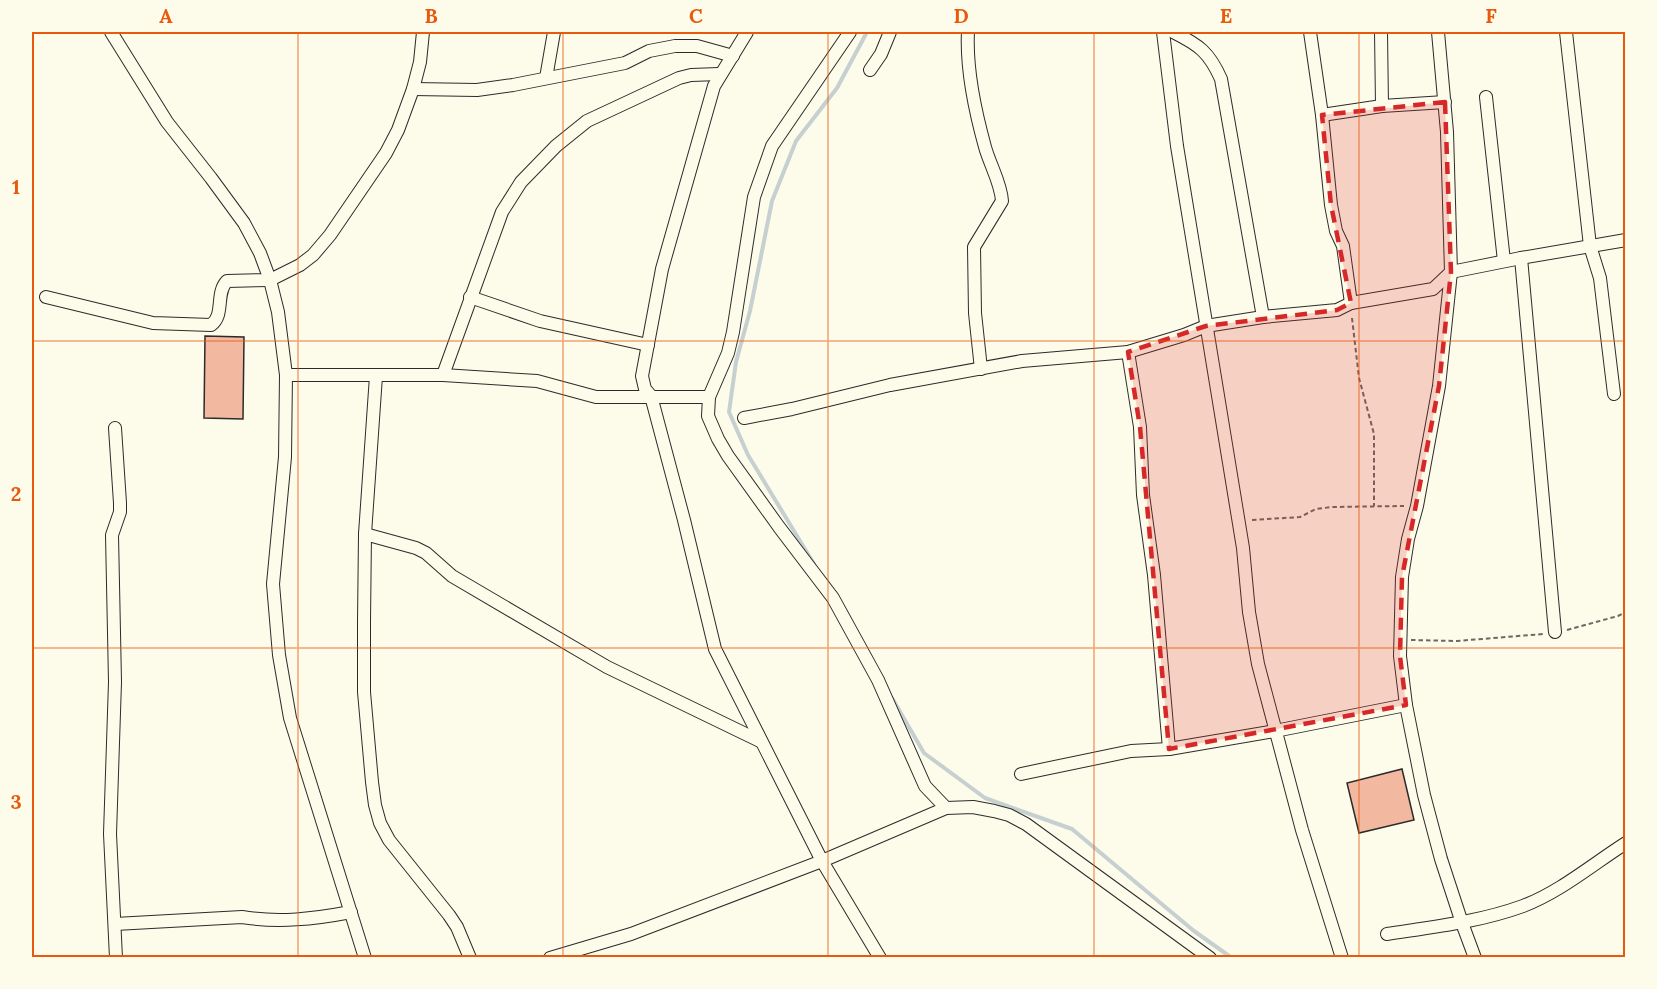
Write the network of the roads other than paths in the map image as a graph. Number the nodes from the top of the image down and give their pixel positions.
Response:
1 (111, 32) edge
2 (423, 32) edge
3 (554, 32) edge
4 (747, 32) edge
5 (850, 32) edge
6 (890, 32) edge
7 (968, 32) edge
8 (1163, 32) edge
9 (1173, 32) edge
10 (1310, 32) edge
11 (1381, 32) edge
12 (1438, 32) edge
13 (1566, 32) edge
14 (733, 56) junction
15 (870, 70) dead end
16 (719, 74) junction
17 (546, 78) junction
18 (413, 89) junction
19 (1486, 97) dead end
20 (1445, 102) junction
21 (1382, 106) junction
22 (1322, 115) junction
23 (1626, 240) edge
24 (1590, 246) junction
25 (1521, 258) junction
26 (1504, 261) junction
27 (1451, 272) junction
28 (270, 280) junction
29 (46, 297) dead end
30 (470, 297) junction
31 (1352, 303) junction
32 (1263, 316) junction
33 (1206, 326) junction
34 (648, 345) junction
35 (1128, 352) junction
36 (981, 369) junction
37 (286, 375) junction
38 (443, 375) junction
39 (376, 376) junction
40 (1614, 394) dead end
41 (651, 396) junction
42 (710, 397) junction
43 (744, 418) dead end
44 (115, 428) dead end
45 (365, 534) junction
46 (1554, 632) road end
47 (1406, 705) junction
48 (1275, 731) junction
49 (760, 741) junction
50 (1168, 749) junction
51 (1021, 774) dead end
52 (946, 808) junction
53 (1626, 843) edge
54 (822, 861) junction
55 (351, 912) junction
56 (1462, 923) junction
57 (115, 924) junction
58 (1387, 934) dead end
59 (116, 957) edge
60 (365, 957) edge
61 (470, 957) edge
62 (550, 957) edge
63 (880, 957) edge
64 (1210, 957) edge
65 (1342, 957) edge
66 (1475, 957) edge

1 - 28 street
2 - 18 street
3 - 17 street
4 - 14 street
5 - 42 street
6 - 15 street
7 - 36 street
8 - 33 street
9 - 32 street
10 - 22 street
11 - 21 street
12 - 20 street
13 - 24 street
14 - 16 street
14 - 17 street
16 - 30 street
16 - 34 street
17 - 18 street
18 - 28 street
19 - 26 street
20 - 21 street
20 - 27 street
21 - 22 street
22 - 31 street
23 - 24 street
24 - 25 street
24 - 40 street
25 - 26 street
25 - 46 street
26 - 27 street
27 - 31 street
27 - 47 street
28 - 29 street
28 - 37 street
30 - 34 street
30 - 38 street
31 - 32 street
32 - 33 street
33 - 35 street
33 - 48 street
34 - 41 street
35 - 36 street
35 - 50 street
36 - 43 street
37 - 39 street
37 - 55 street
38 - 39 street
38 - 41 street
39 - 45 street
41 - 42 street
41 - 49 street
42 - 52 street
44 - 57 street
45 - 49 street
45 - 61 street
47 - 48 street
47 - 56 street
48 - 50 street
48 - 65 street
49 - 54 street
50 - 51 street
52 - 54 street
52 - 64 street
53 - 56 street
54 - 62 street
54 - 63 street
55 - 57 street
55 - 60 street
56 - 58 street
56 - 66 street
57 - 59 street

